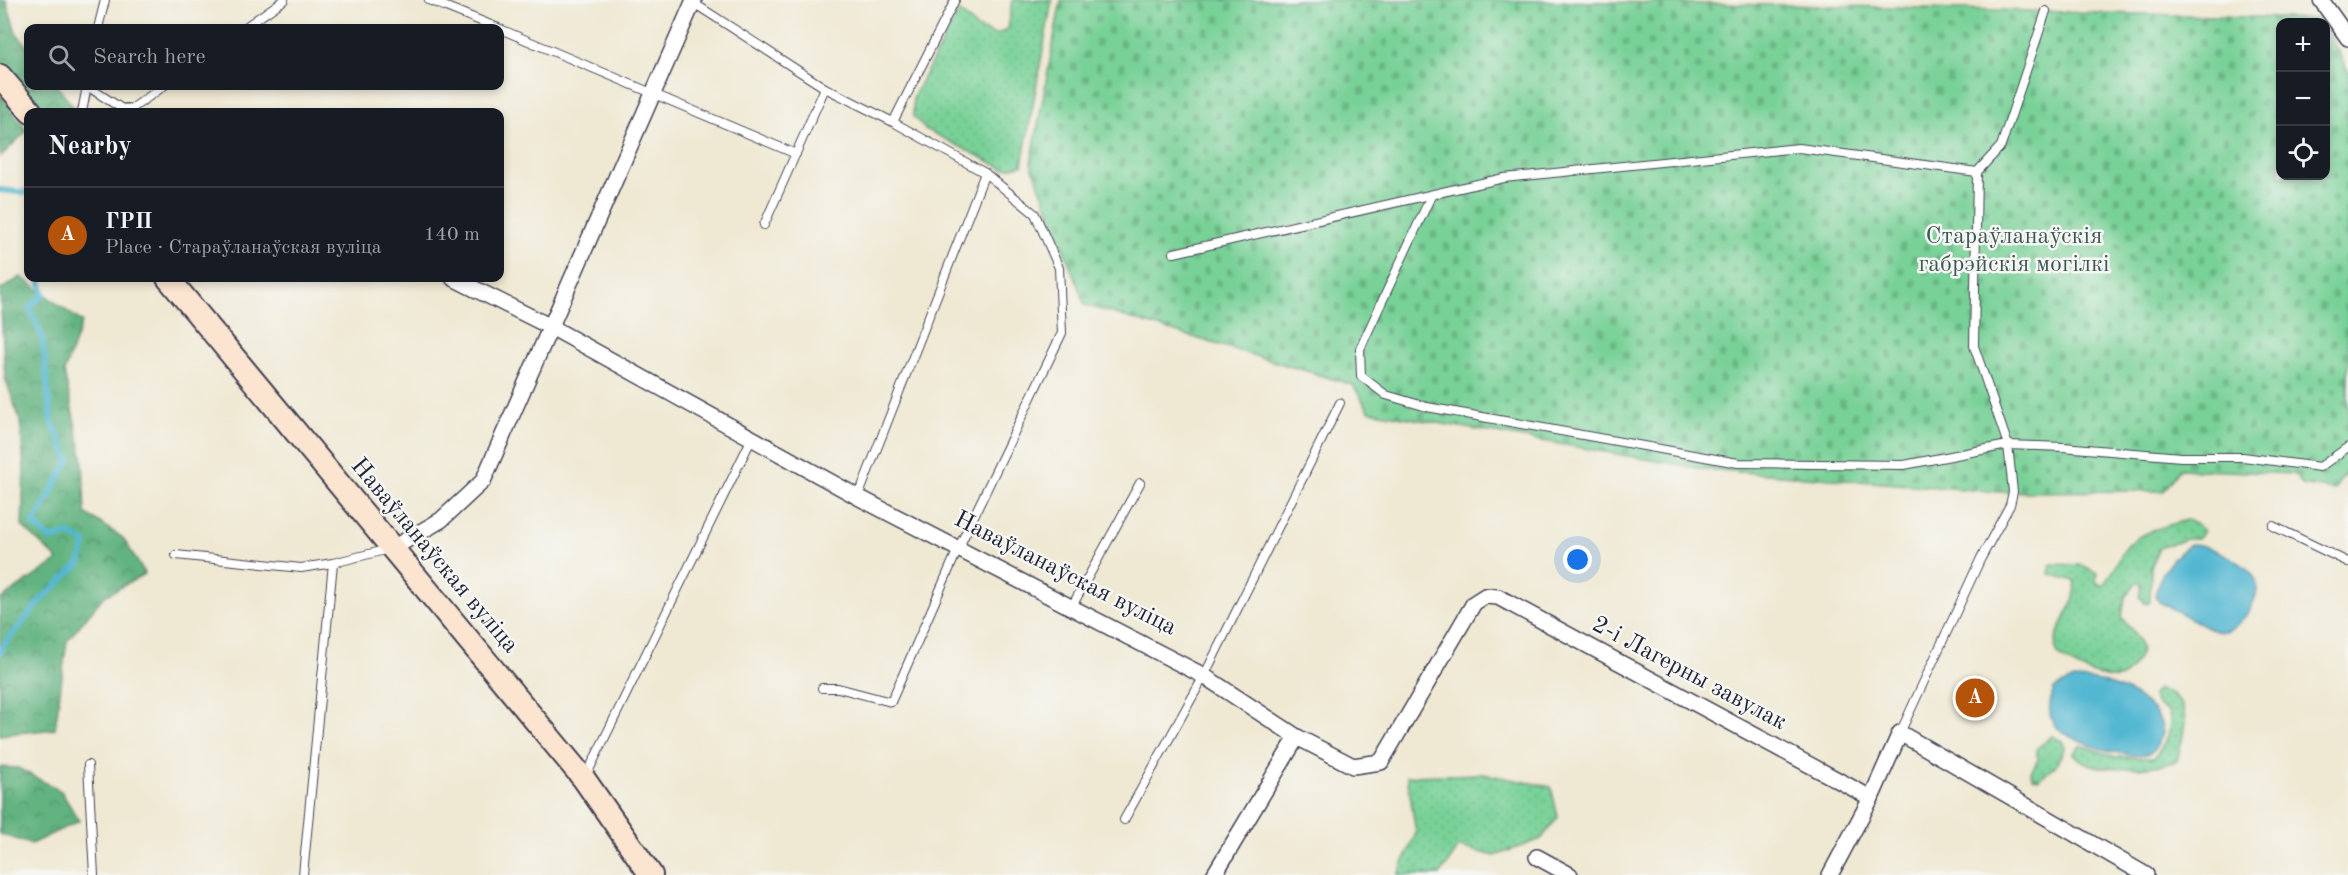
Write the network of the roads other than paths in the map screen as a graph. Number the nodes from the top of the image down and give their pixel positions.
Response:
1 (105, 0) edge
2 (284, 0) edge
3 (429, 0) edge
4 (955, 0) edge
5 (2321, 0) edge
6 (692, 1) edge
7 (2046, 11) dead end
8 (99, 24) edge
9 (250, 24) edge
10 (487, 24) edge
11 (504, 31) edge
12 (2348, 38) edge
13 (0, 76) edge
14 (825, 88) junction
15 (86, 90) edge
16 (93, 90) edge
17 (158, 90) edge
18 (652, 92) junction
19 (28, 108) edge
20 (83, 108) edge
21 (121, 108) edge
22 (133, 108) edge
23 (893, 122) junction
24 (796, 154) junction
25 (1977, 172) junction
26 (985, 173) junction
27 (1431, 196) junction
28 (764, 225) dead end
29 (1174, 253) dead end
30 (171, 282) edge
31 (461, 282) edge
32 (551, 327) junction
33 (1340, 403) dead end
34 (752, 438) junction
35 (2008, 445) junction
36 (2348, 447) edge
37 (1140, 483) dead end
38 (858, 497) junction
39 (2273, 526) dead end
40 (393, 548) junction
41 (958, 549) junction
42 (176, 555) dead end
43 (2348, 562) edge
44 (333, 563) junction
45 (1485, 596) joint
46 (1071, 608) junction
47 (1204, 676) junction
48 (822, 688) dead end
49 (1900, 733) junction
50 (1296, 737) junction
51 (88, 765) dead end
52 (584, 778) junction
53 (1871, 798) junction
54 (1124, 820) dead end
55 (1537, 856) dead end
56 (94, 875) edge
57 (303, 875) edge
58 (651, 875) edge
59 (1214, 875) edge
60 (1570, 875) edge
61 (1830, 875) edge
62 (2146, 875) edge

1 - 8 lane
2 - 9 lane
3 - 10 lane
4 - 23 lane
5 - 12 street
6 - 14 lane
6 - 18 street
7 - 25 lane
11 - 18 lane
13 - 19 street
14 - 23 lane
14 - 24 lane
15 - 20 lane
16 - 21 lane
17 - 22 lane
18 - 24 lane
18 - 32 street
23 - 26 lane
24 - 28 lane
25 - 27 lane
25 - 35 lane
26 - 38 lane
26 - 41 lane
27 - 29 lane
27 - 35 lane
30 - 40 street, Наваўланаўская вуліца
31 - 32 street, Наваўланаўская вуліца
32 - 34 street, Наваўланаўская вуліца
32 - 40 street
33 - 47 lane
34 - 38 street, Наваўланаўская вуліца
34 - 52 lane
35 - 36 lane
35 - 49 lane
37 - 46 lane
38 - 41 street, Наваўланаўская вуліца
39 - 43 lane
40 - 44 lane
40 - 52 street, Наваўланаўская вуліца
41 - 46 street, Наваўланаўская вуліца
41 - 48 lane
42 - 44 lane
44 - 57 lane
45 - 50 street, Наваўланаўская вуліца
45 - 53 street, 2-і Лагерны завулак
46 - 47 street, Наваўланаўская вуліца
47 - 50 street, Наваўланаўская вуліца
47 - 54 lane
49 - 53 street
49 - 62 street
50 - 59 street
51 - 56 lane
52 - 58 street, Наваўланаўская вуліца
53 - 61 street
55 - 60 street

